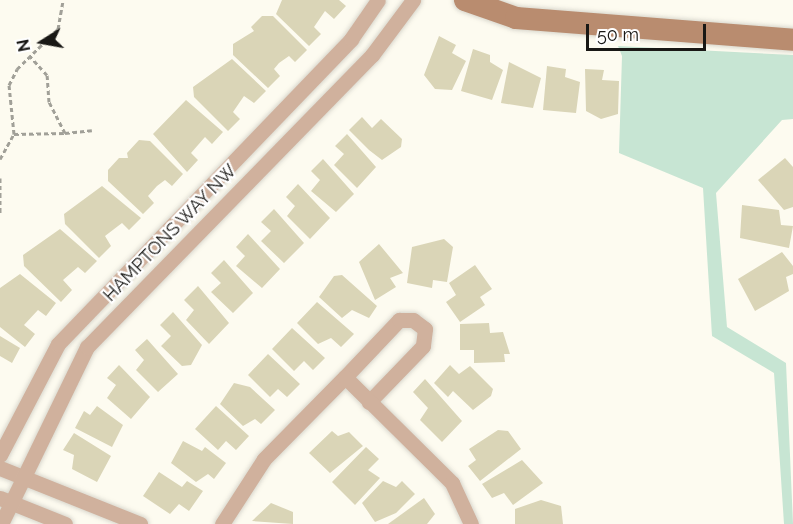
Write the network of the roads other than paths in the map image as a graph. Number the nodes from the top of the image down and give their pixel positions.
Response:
1 (378, 0) edge
2 (413, 0) edge
3 (465, 0) edge
4 (793, 35) edge
5 (769, 37) junction
6 (793, 40) edge
7 (181, 217) junction
8 (197, 233) junction
9 (345, 377) junction
10 (369, 402) junction
11 (0, 454) edge
12 (0, 468) edge
13 (20, 477) junction
14 (5, 500) edge
15 (1, 524) edge
16 (65, 524) edge
17 (140, 524) edge
18 (222, 524) edge
19 (471, 524) edge

1 - 7 street, HAMPTONS WAY NW
2 - 8 street, HAMPTONS WAY NW
3 - 5 street
4 - 5 street
5 - 6 street
7 - 8 street
7 - 11 street, HAMPTONS WAY NW
8 - 13 street, HAMPTONS WAY NW
9 - 10 street
9 - 10 street
9 - 18 street
10 - 19 street
12 - 13 street
13 - 14 street, HAMPTONS WAY NW
13 - 17 street
14 - 15 street, HAMPTONS WAY NW
14 - 16 street

